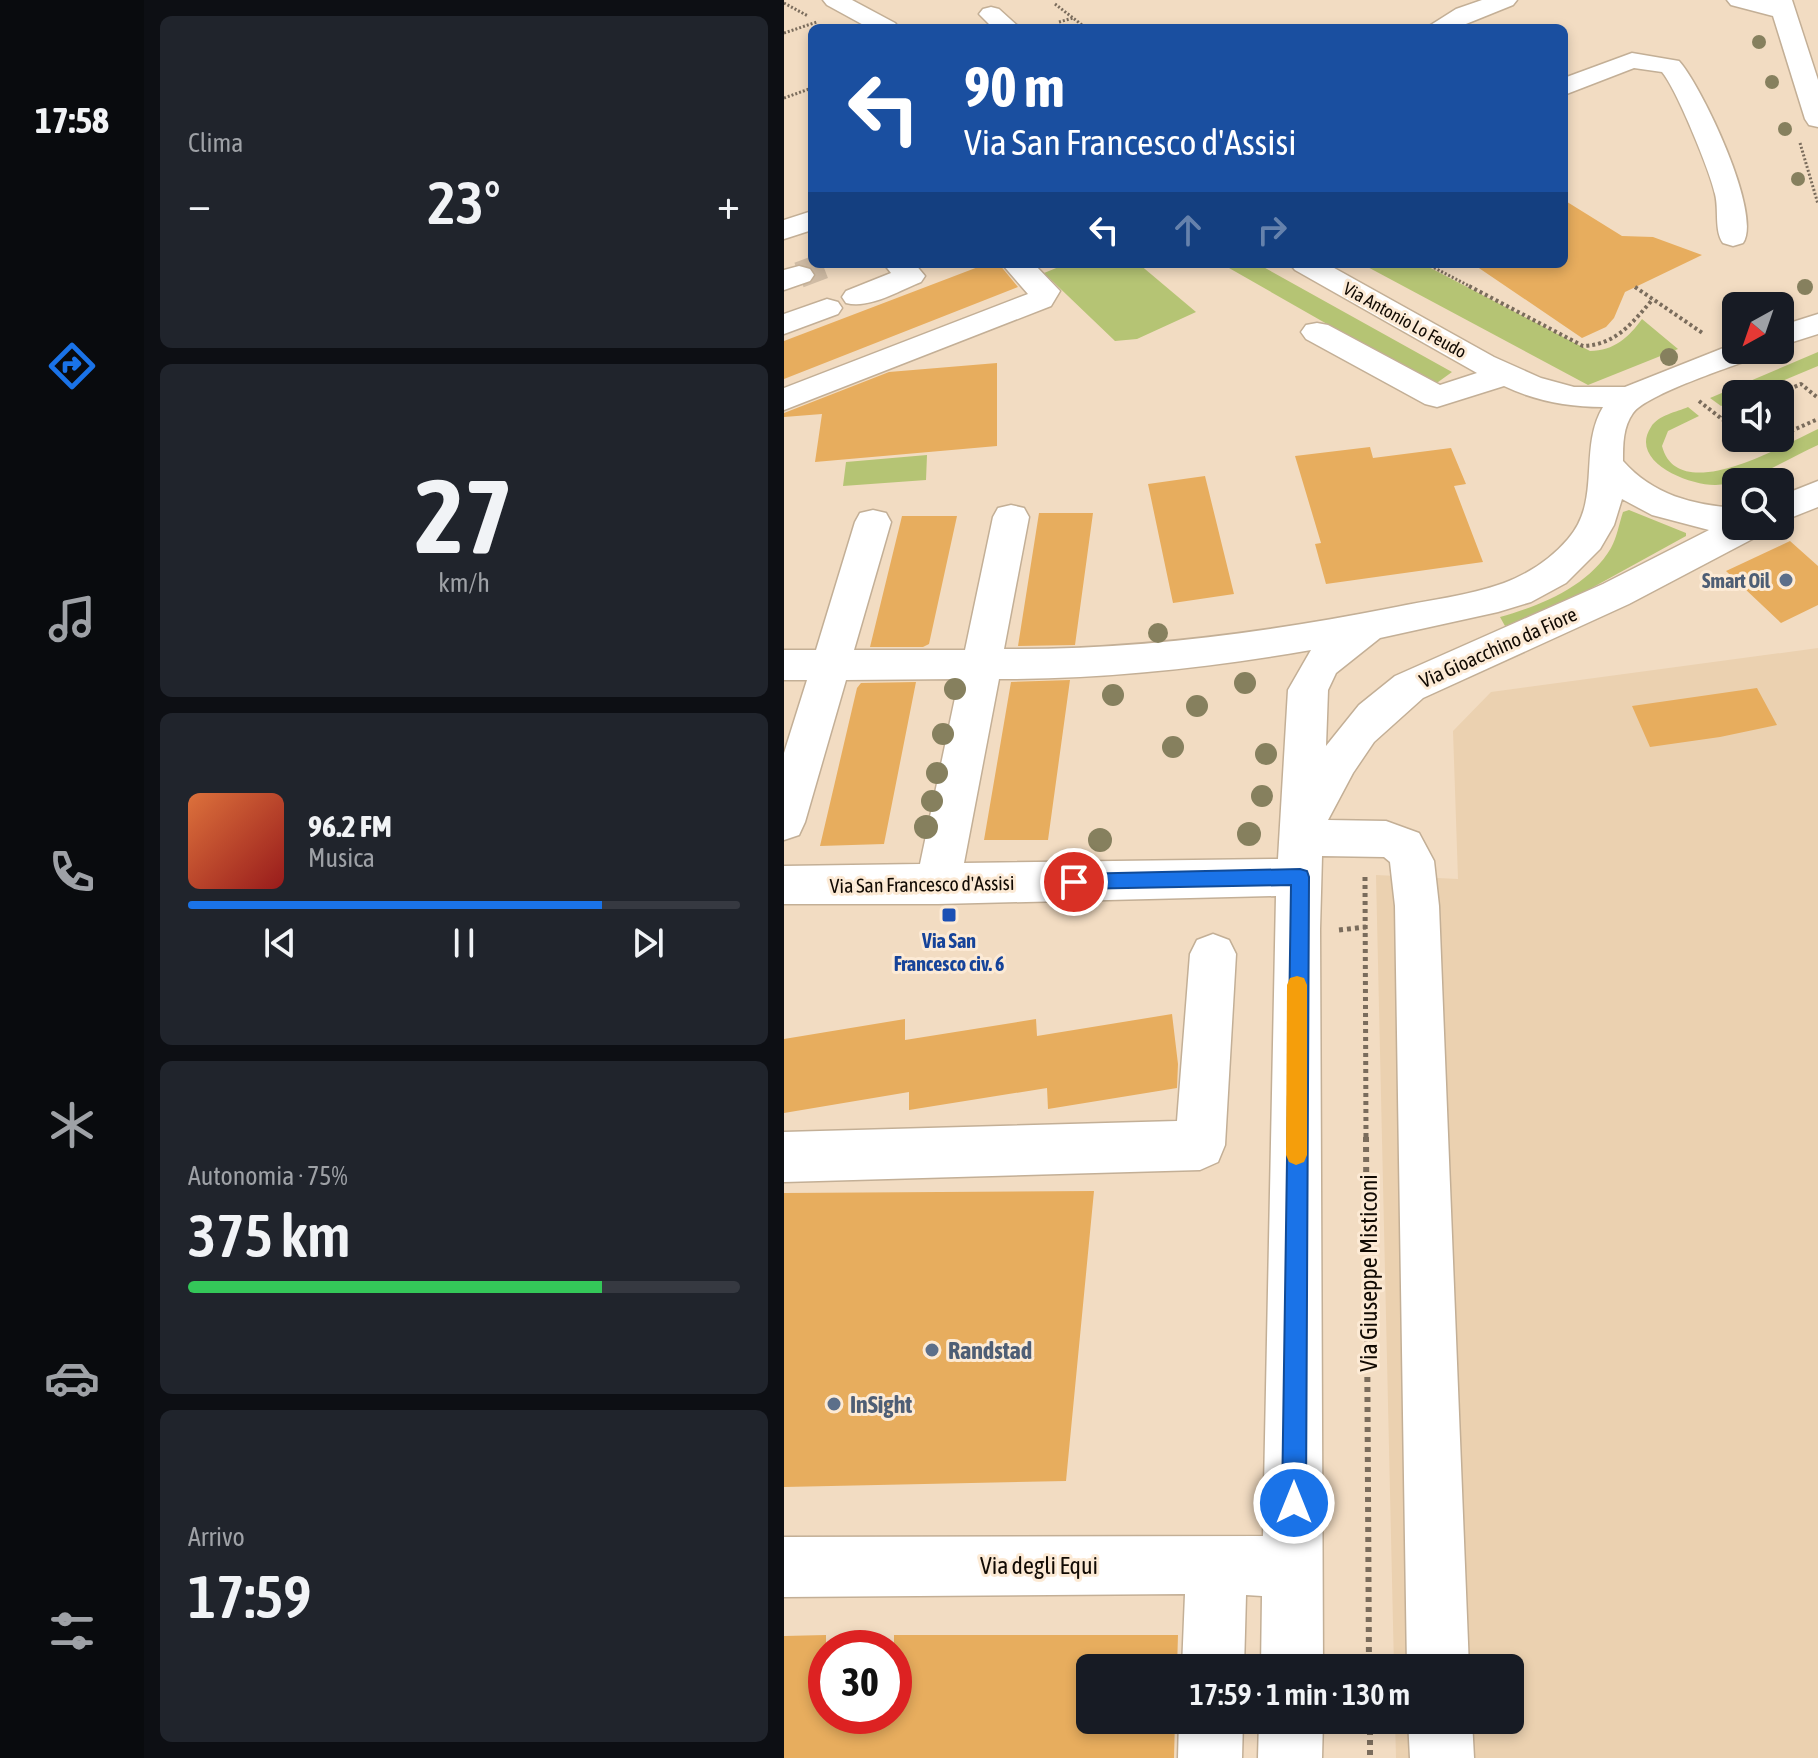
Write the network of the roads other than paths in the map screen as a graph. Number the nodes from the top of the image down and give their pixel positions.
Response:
1 (835, 0) edge
2 (1505, 0) edge
3 (1739, 0) edge
4 (1782, 6) edge
5 (880, 24) edge
6 (1445, 24) edge
7 (1568, 85) edge
8 (1818, 119) edge
9 (1733, 237) dead end
10 (903, 268) edge
11 (1021, 268) edge
12 (1312, 268) edge
13 (857, 297) dead end
14 (827, 308) tunnel mouth
15 (1818, 323) edge
16 (784, 325) edge
17 (1317, 332) dead end
18 (1794, 332) edge
19 (1722, 360) edge
20 (1505, 375) junction
21 (1629, 397) junction
22 (784, 400) edge
23 (1605, 460) junction
24 (1818, 493) edge
25 (1794, 504) edge
26 (1011, 517) dead end
27 (1722, 519) edge
28 (873, 522) dead end
29 (1722, 539) edge
30 (1367, 627) junction
31 (784, 665) edge
32 (832, 665) junction
33 (982, 665) junction
34 (784, 822) edge
35 (1301, 848) junction
36 (784, 885) edge
37 (938, 885) junction
38 (1213, 954) dead end
39 (784, 1157) edge
40 (1217, 1564) junction
41 (784, 1567) edge
42 (1294, 1567) junction
43 (1214, 1654) edge
44 (1292, 1654) edge
45 (1438, 1654) edge
46 (1211, 1734) edge
47 (1291, 1734) edge
48 (1441, 1734) edge
49 (1210, 1758) edge
50 (1290, 1758) edge
51 (1442, 1758) edge

1 - 5 street
2 - 6 street
3 - 4 street
4 - 8 street
7 - 9 street
10 - 13 street
11 - 22 street
12 - 20 street, Via Antonio Lo Feudo
14 - 16 street
15 - 18 street
17 - 20 street
19 - 21 street
20 - 21 street, Via Antonio Lo Feudo
20 - 23 street, Via Antonio Lo Feudo
21 - 23 street, Via Gioacchino da Fiore
23 - 27 street, Via Antonio Lo Feudo
23 - 30 street, Via Gioacchino da Fiore
24 - 25 street
26 - 33 street
28 - 32 street
29 - 35 street, Via Gioacchino da Fiore
30 - 33 street, Via Gioacchino da Fiore
30 - 35 street, Via Gioacchino da Fiore
31 - 32 street, Via Gioacchino da Fiore
32 - 33 street, Via Gioacchino da Fiore
32 - 34 street
33 - 37 street
35 - 37 street, Via San Francesco d'Assisi
35 - 42 street
35 - 45 street, Via San Francesco d'Assisi
36 - 37 street, Via San Francesco d'Assisi
38 - 39 street
40 - 41 street, Via degli Equi
40 - 42 street, Via degli Equi
40 - 43 street
42 - 44 street
46 - 49 street
47 - 50 street
48 - 51 street

